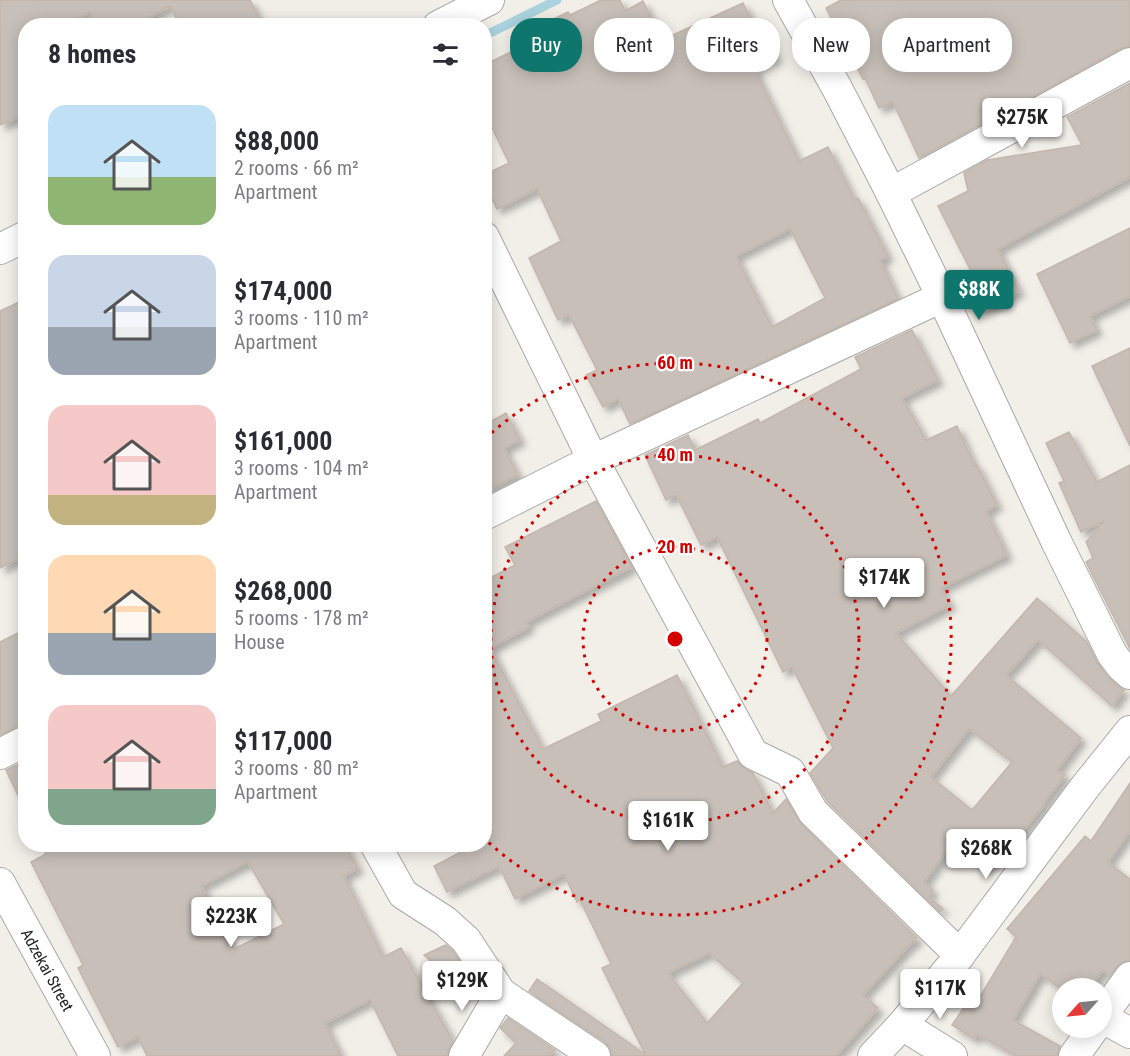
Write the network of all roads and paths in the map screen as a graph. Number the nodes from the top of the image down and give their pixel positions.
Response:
1 (489, 0) edge
2 (788, 0) edge
3 (454, 18) edge
4 (1130, 63) edge
5 (891, 193) junction
6 (18, 240) edge
7 (0, 249) edge
8 (492, 253) edge
9 (942, 297) junction
10 (593, 460) junction
11 (492, 511) edge
12 (1130, 674) edge
13 (1130, 731) edge
14 (18, 745) edge
15 (0, 754) edge
16 (379, 852) edge
17 (0, 883) edge
18 (960, 955) junction
19 (1130, 977) edge
20 (501, 993) junction
21 (1112, 1002) edge
22 (1112, 1023) edge
23 (903, 1024) junction
24 (1130, 1033) edge
25 (1087, 1038) edge
26 (95, 1056) edge
27 (464, 1056) edge
28 (595, 1056) edge
29 (873, 1056) edge
30 (952, 1056) edge
31 (1074, 1056) edge

1 - 3 street
2 - 5 street
4 - 5 street
5 - 9 street
6 - 7 street
8 - 10 street
9 - 10 street
9 - 12 street
10 - 11 street
10 - 18 street
13 - 18 street
14 - 15 street
16 - 20 street
17 - 26 street, Adzekai Street
18 - 23 street
19 - 21 street
20 - 27 street
20 - 28 street
22 - 24 street
23 - 29 street
23 - 30 street
25 - 31 street

